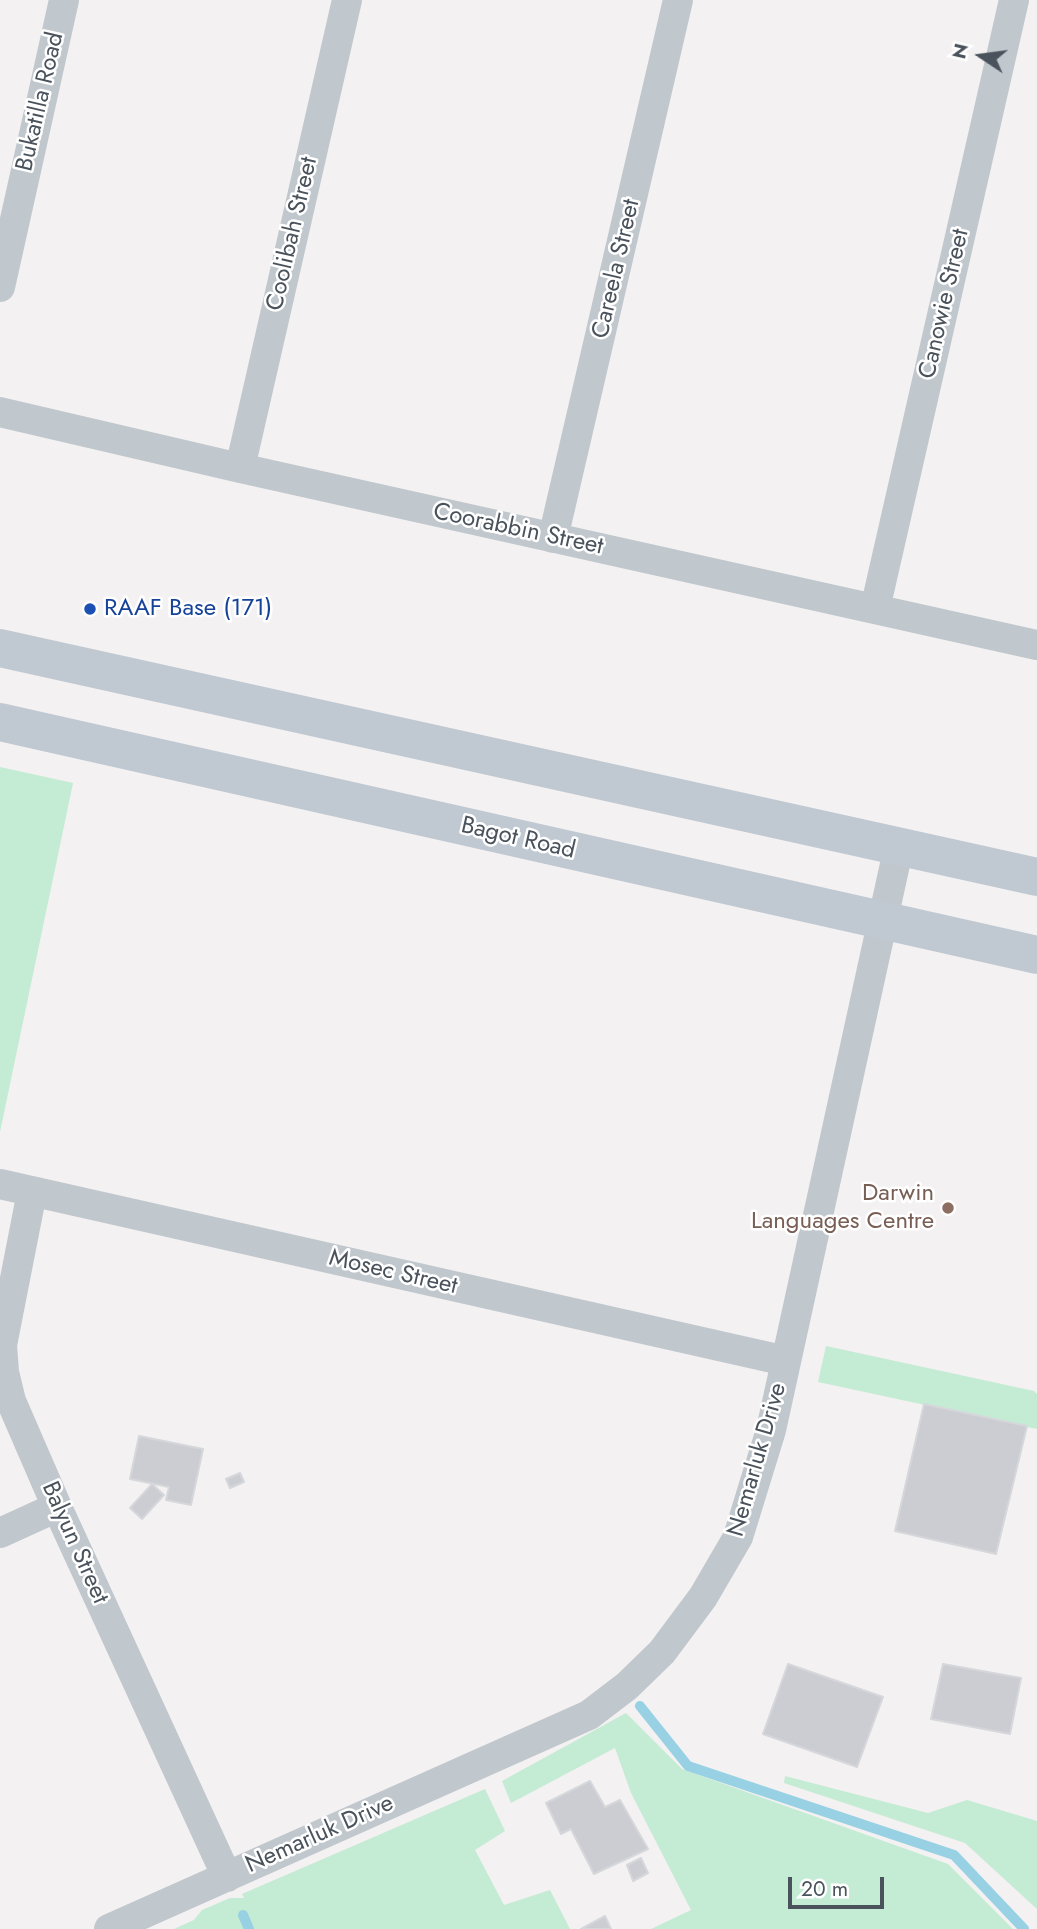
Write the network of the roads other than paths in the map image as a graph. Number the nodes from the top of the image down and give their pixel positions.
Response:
1 (64, 0) edge
2 (346, 0) edge
3 (678, 0) edge
4 (1014, 0) edge
5 (0, 287) edge
6 (0, 412) edge
7 (240, 468) junction
8 (553, 538) junction
9 (875, 608) junction
10 (1037, 645) edge
11 (0, 648) edge
12 (0, 722) edge
13 (898, 846) junction
14 (1037, 877) edge
15 (883, 920) junction
16 (1037, 955) edge
17 (0, 1184) edge
18 (32, 1192) junction
19 (786, 1361) junction
20 (57, 1507) junction
21 (0, 1533) edge
22 (227, 1877) junction
23 (110, 1929) edge

1 - 5 street, Bukatilla Road
2 - 7 street, Coolibah Street
3 - 8 street, Careela Street
4 - 9 street, Canowie Street
6 - 7 street, Coorabbin Street
7 - 8 street, Coorabbin Street
8 - 9 street, Coorabbin Street
9 - 10 street, Coorabbin Street
11 - 13 main road
12 - 15 main road, Bagot Road
13 - 14 main road
13 - 15 street, Nemarluk Drive
15 - 16 main road, Bagot Road
15 - 19 street, Nemarluk Drive
17 - 18 street, Mosec Street
18 - 19 street, Mosec Street
18 - 20 street, Balyun Street
19 - 22 street, Nemarluk Drive
20 - 21 street
20 - 22 street, Balyun Street
22 - 23 street, Nemarluk Drive

